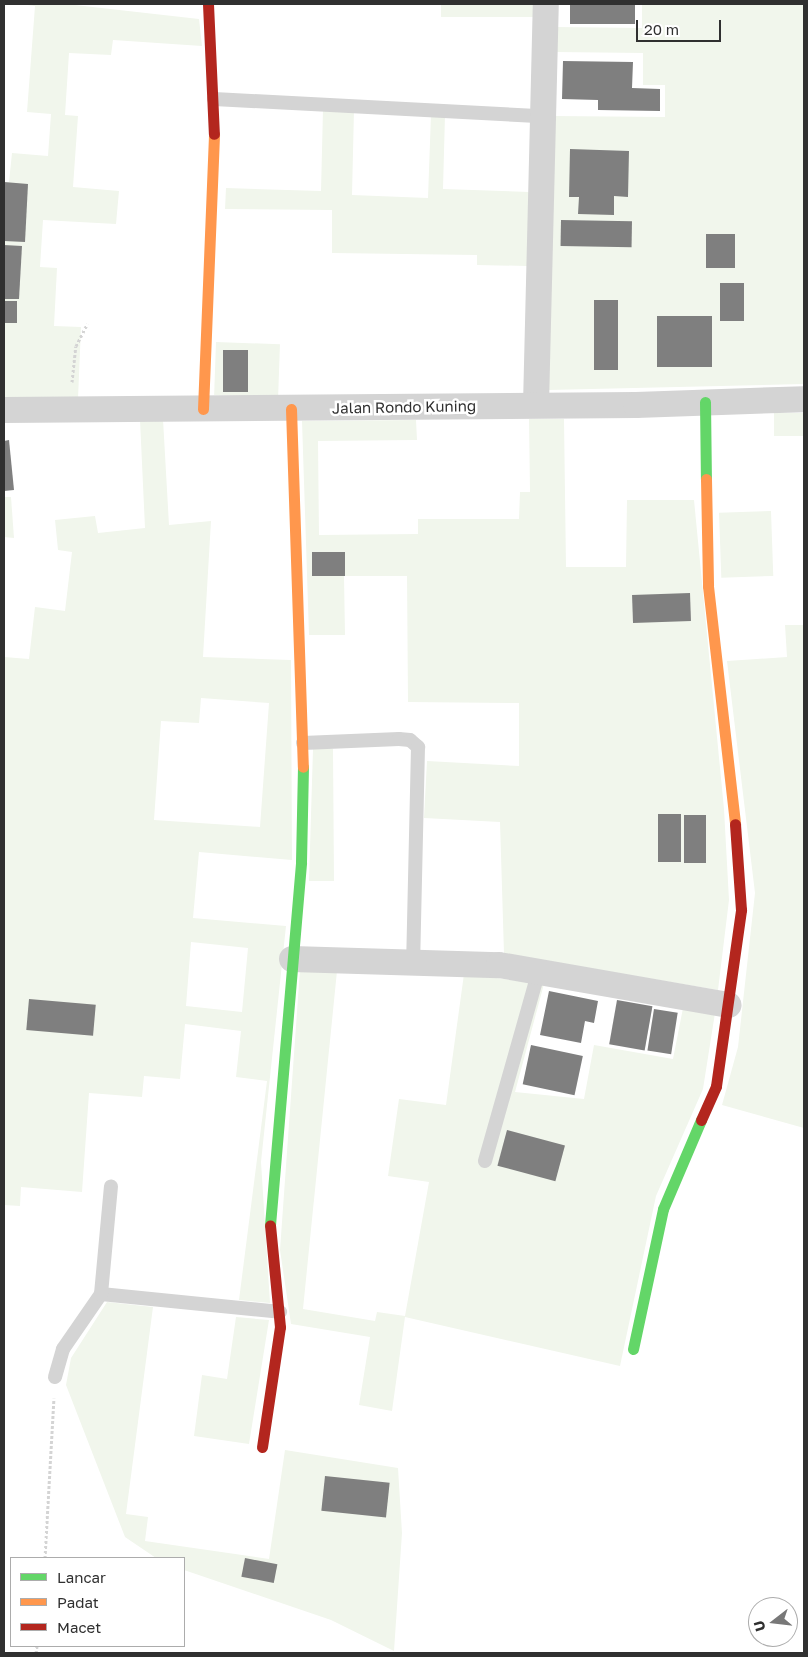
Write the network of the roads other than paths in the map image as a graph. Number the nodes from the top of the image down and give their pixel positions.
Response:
1 (208, 4) edge
2 (546, 4) edge
3 (214, 99) junction
4 (542, 116) junction
5 (804, 399) edge
6 (706, 402) junction
7 (536, 405) junction
8 (203, 409) junction
9 (291, 409) junction
10 (4, 410) edge
11 (302, 743) junction
12 (292, 959) junction
13 (413, 962) junction
14 (539, 970) junction
15 (729, 1005) junction
16 (485, 1161) dead end
17 (111, 1186) dead end
18 (101, 1294) junction
19 (280, 1312) junction
20 (633, 1349) dead end
21 (55, 1377) road end
22 (262, 1446) dead end

1 - 3 street
2 - 4 street
3 - 4 lane
3 - 8 street
4 - 7 street
5 - 6 street, Jalan Rondo Kuning
6 - 7 street, Jalan Rondo Kuning
6 - 15 street
7 - 9 street, Jalan Rondo Kuning
8 - 9 street, Jalan Rondo Kuning
8 - 10 street, Jalan Rondo Kuning
9 - 11 street
11 - 12 street
11 - 13 lane
12 - 13 street
12 - 19 street
13 - 14 street
14 - 15 street
14 - 16 lane
15 - 20 street
17 - 18 lane
18 - 19 lane
18 - 21 lane
19 - 22 street

